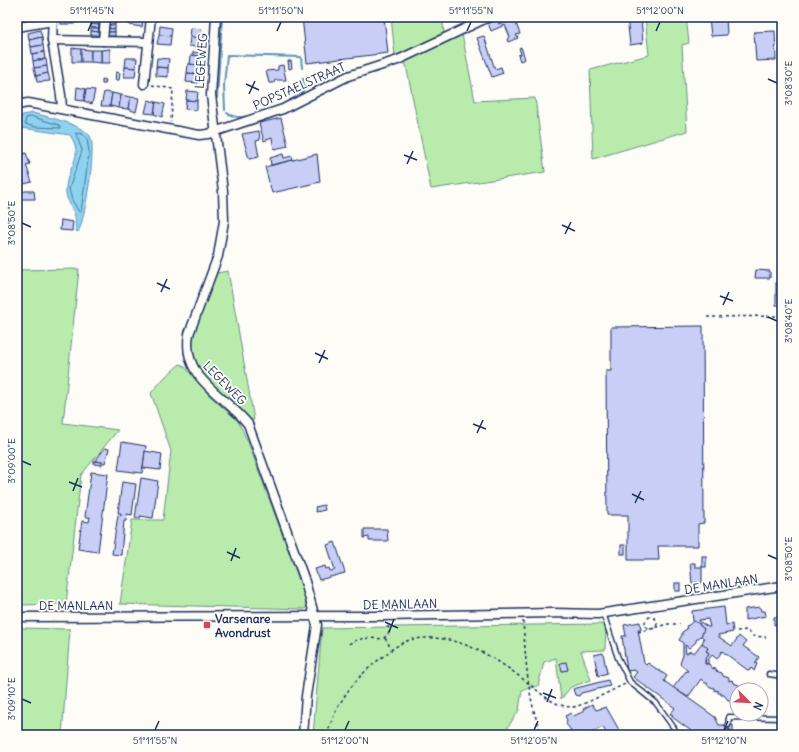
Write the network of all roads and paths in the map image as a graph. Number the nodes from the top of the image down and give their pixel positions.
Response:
1 (105, 17) edge
2 (151, 17) edge
3 (216, 17) edge
4 (489, 17) edge
5 (50, 19) edge
6 (17, 27) edge
7 (52, 40) junction
8 (104, 41) junction
9 (148, 42) junction
10 (17, 62) edge
11 (144, 84) joint
12 (20, 104) edge
13 (62, 109) junction
14 (170, 130) junction
15 (216, 131) junction
16 (782, 316) edge
17 (707, 317) dead end
18 (782, 586) edge
19 (522, 613) junction
20 (603, 613) junction
21 (316, 615) junction
22 (388, 616) junction
23 (17, 617) edge
24 (680, 624) dead end
25 (653, 628) junction
26 (737, 631) dead end
27 (638, 632) dead end
28 (766, 637) dead end
29 (385, 638) junction
30 (349, 644) dead end
31 (392, 650) junction
32 (769, 674) dead end
33 (782, 676) edge
34 (528, 682) junction
35 (630, 682) junction
36 (782, 718) edge
37 (728, 725) dead end
38 (303, 735) edge
39 (327, 735) edge
40 (542, 735) edge
41 (676, 735) edge

1 - 8 street
2 - 9 street
3 - 15 street, LEGEWEG
4 - 15 street, POPSTAELSTRAAT
5 - 6 street
5 - 7 street
7 - 8 street
7 - 13 street
8 - 9 street
9 - 11 street
10 - 12 path
11 - 14 path
12 - 13 street, POPSTAELSTRAAT
13 - 14 street, POPSTAELSTRAAT
14 - 15 street, POPSTAELSTRAAT
15 - 21 street, LEGEWEG
16 - 17 path
18 - 20 street, DE MANLAAN
19 - 20 street, DE MANLAAN
19 - 22 street, DE MANLAAN
19 - 34 path
20 - 35 lane
21 - 22 street, DE MANLAAN
21 - 23 street, DE MANLAAN
21 - 38 street, LEGEWEG
22 - 29 path
24 - 25 path
25 - 25 path
25 - 27 path
26 - 28 path
29 - 30 path
29 - 31 path
31 - 34 path
31 - 39 path
32 - 33 lane
34 - 35 path
34 - 40 path
35 - 41 lane
36 - 37 lane

